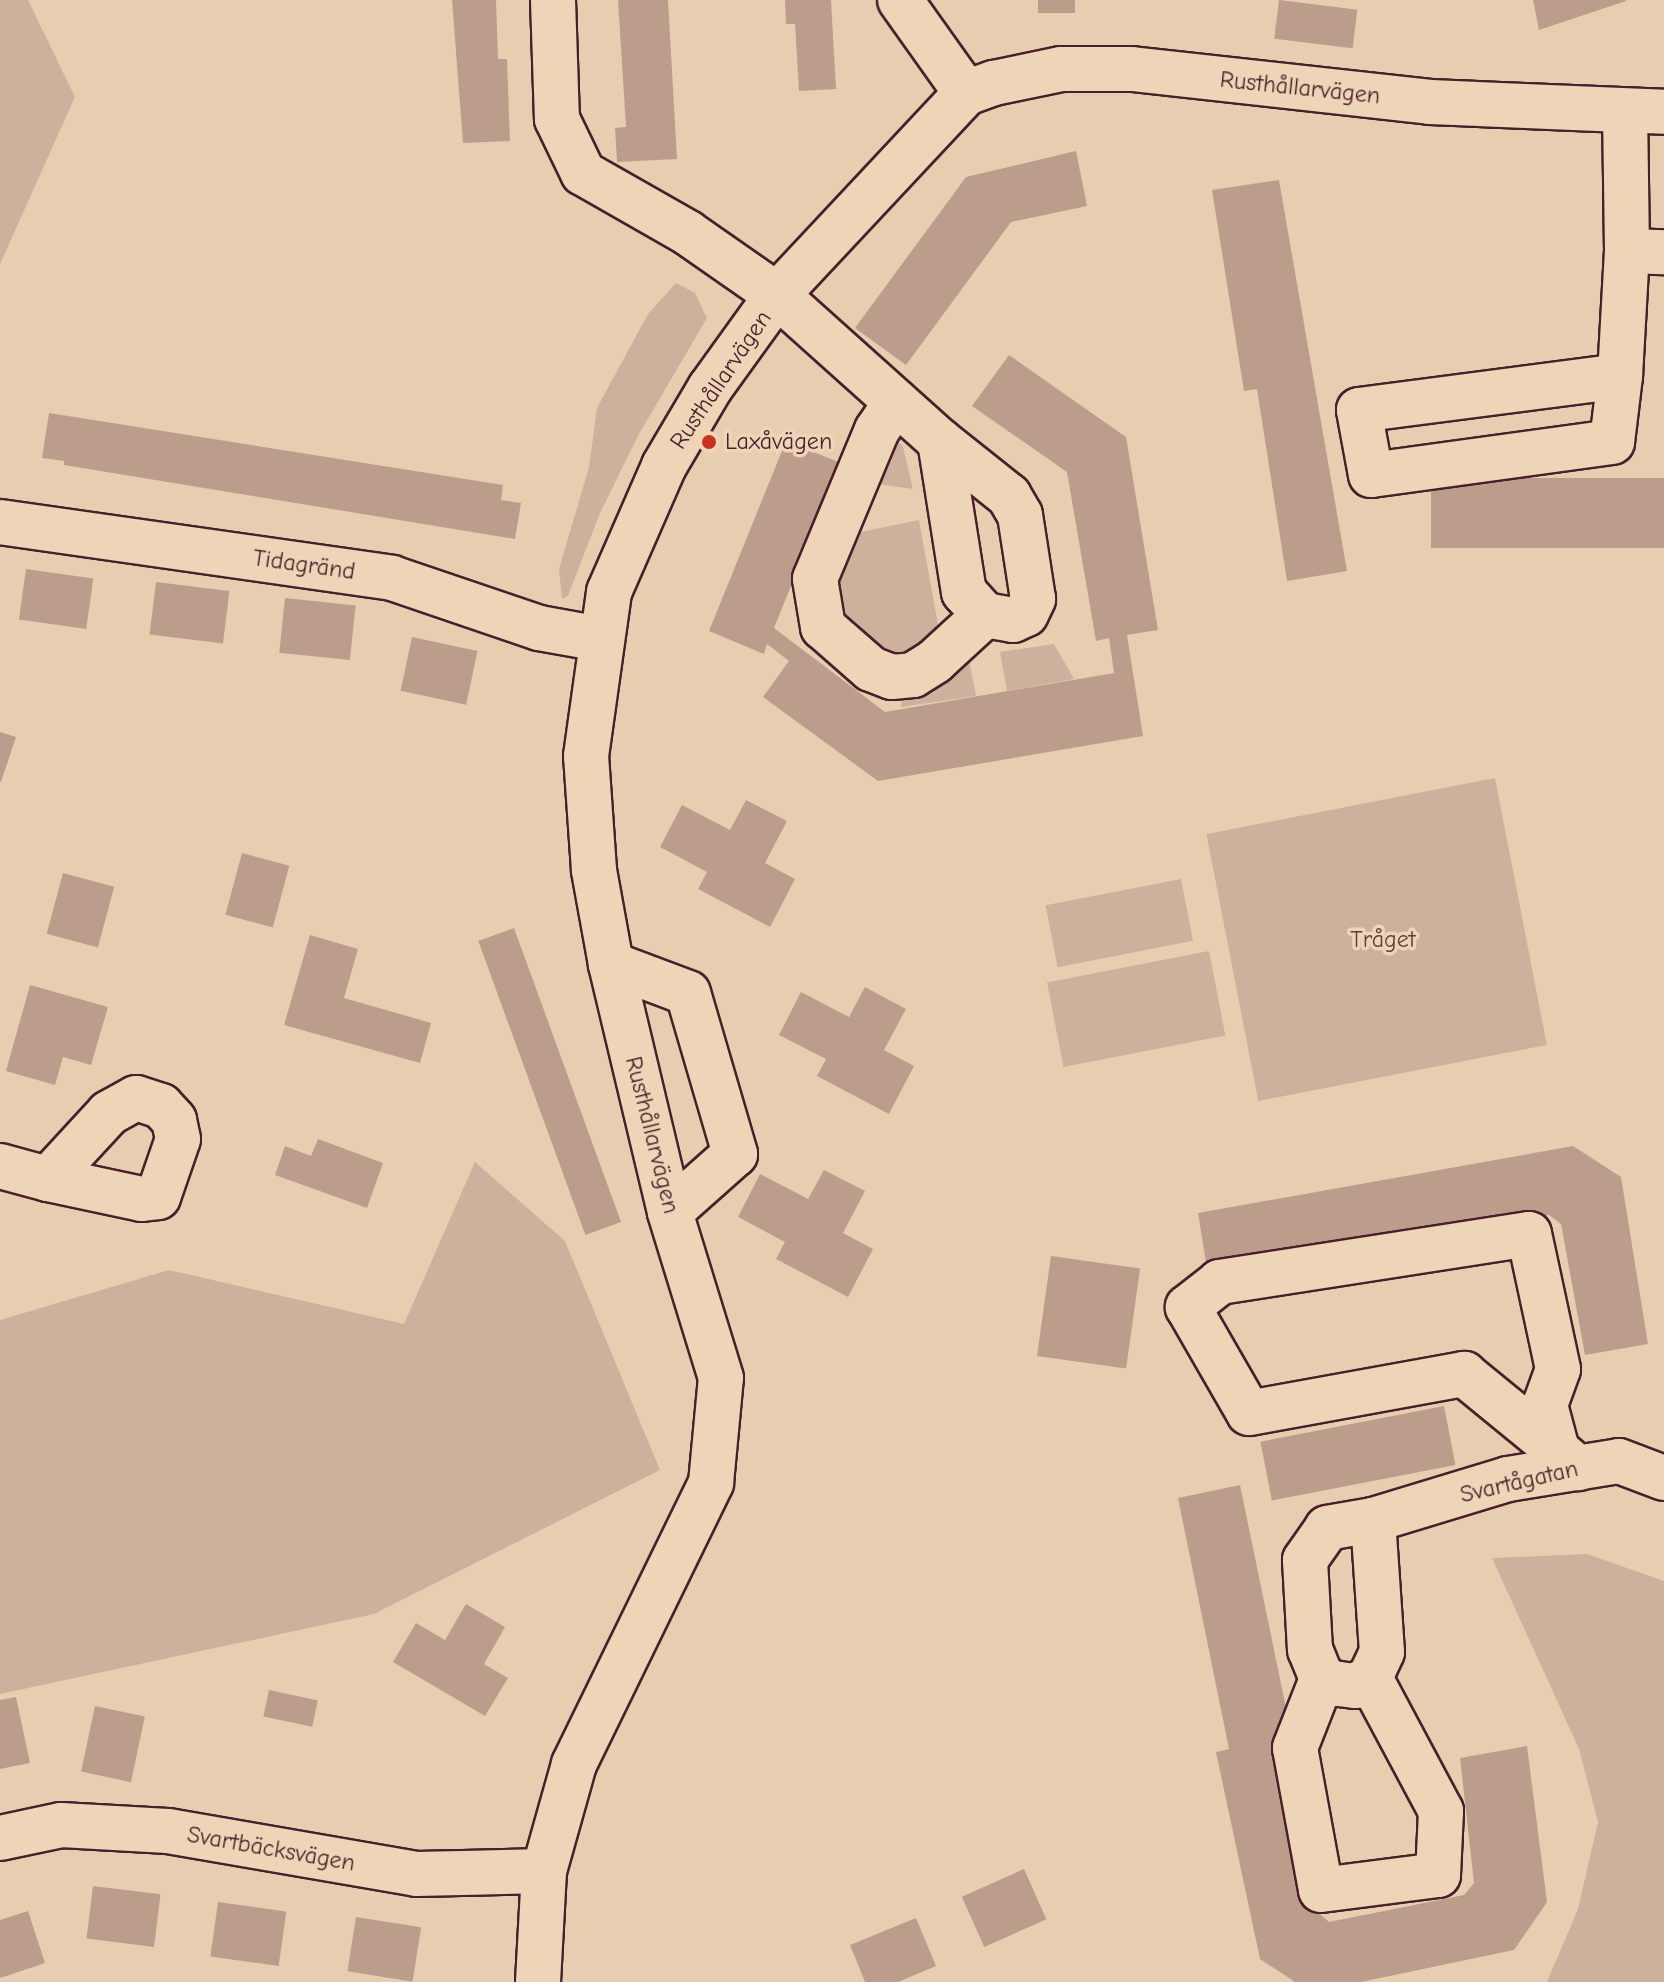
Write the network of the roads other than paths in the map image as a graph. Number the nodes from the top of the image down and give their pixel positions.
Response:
1 (553, 0) edge
2 (900, 0) edge
3 (966, 93) junction
4 (1644, 112) edge
5 (1645, 251) edge
6 (777, 295) junction
7 (1620, 376) junction
8 (896, 402) junction
9 (940, 441) junction
10 (0, 522) edge
11 (985, 615) junction
12 (601, 639) junction
13 (611, 964) junction
14 (0, 1166) edge
15 (48, 1179) dead end
16 (670, 1212) junction
17 (1567, 1459) junction
18 (1664, 1478) edge
19 (1373, 1520) junction
20 (1370, 1678) junction
21 (1322, 1679) junction
22 (0, 1838) edge
23 (544, 1871) junction
24 (538, 1982) edge

1 - 6 street
2 - 3 street
3 - 4 street, Rusthållarvägen
3 - 6 street, Rusthållarvägen
4 - 5 street, Rusthållarvägen
5 - 7 street, Rusthållarvägen
6 - 8 street, Rusthållarvägen
6 - 12 street, Rusthållarvägen
7 - 7 street, Rusthållarvägen
8 - 9 street, Rusthållarvägen
8 - 11 street
9 - 11 street
9 - 11 street, Rusthållarvägen
10 - 12 street, Tidagränd
12 - 13 street, Rusthållarvägen
13 - 16 street, Rusthållarvägen
13 - 16 street
14 - 15 street
16 - 23 street, Rusthållarvägen
17 - 17 street
17 - 18 street, Svartågatan
17 - 19 street, Svartågatan
19 - 20 street
19 - 21 street, Svartågatan
20 - 21 street
20 - 21 street
22 - 23 street, Svartbäcksvägen
23 - 24 street, Rusthållarvägen

